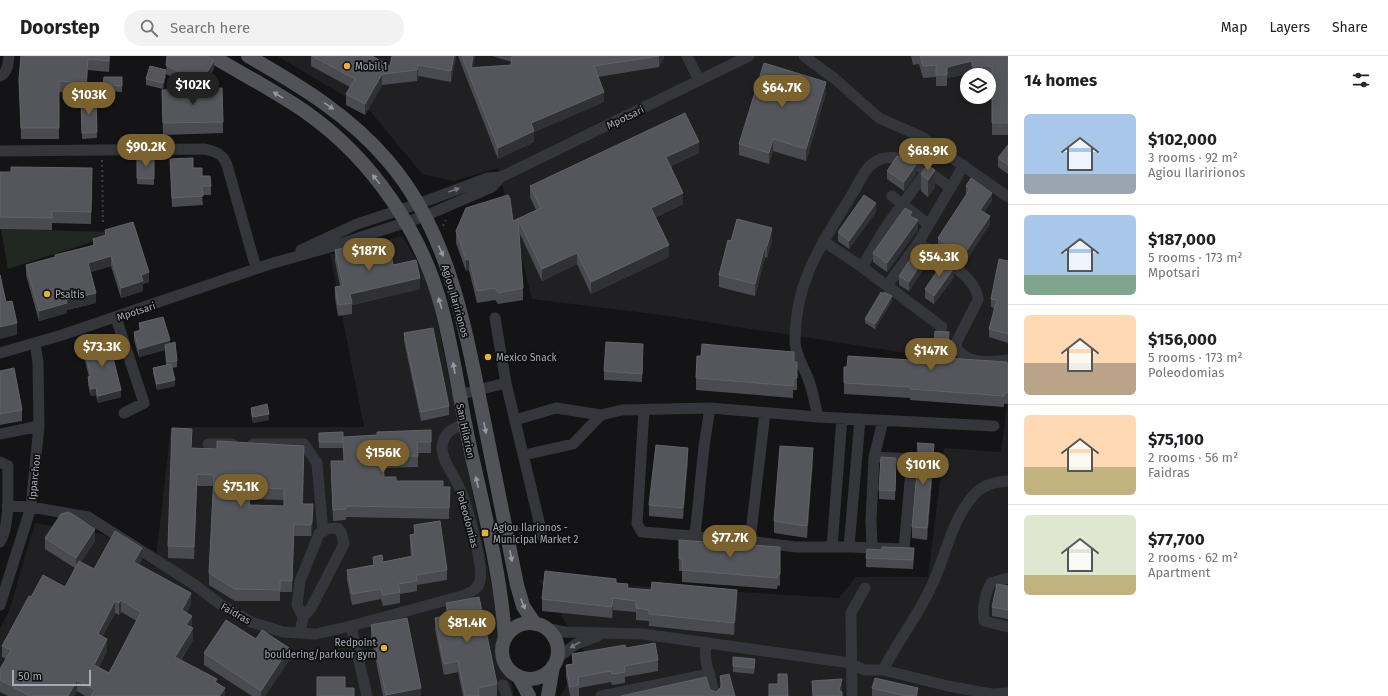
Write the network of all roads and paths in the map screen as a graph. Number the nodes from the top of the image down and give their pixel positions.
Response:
1 (9, 56) edge
2 (212, 56) edge
3 (248, 56) edge
4 (687, 56) edge
5 (749, 56) edge
6 (804, 56) edge
7 (0, 76) edge
8 (699, 80) junction
9 (102, 150) junction
10 (0, 151) edge
11 (964, 165) junction
12 (926, 172) junction
13 (952, 188) junction
14 (892, 196) dead end
15 (1008, 197) edge
16 (903, 203) junction
17 (422, 210) junction
18 (403, 217) junction
19 (928, 224) junction
20 (102, 225) dead end
21 (823, 240) junction
22 (918, 243) junction
23 (862, 267) junction
24 (256, 268) junction
25 (886, 286) junction
26 (116, 318) junction
27 (495, 318) dead end
28 (942, 327) dead end
29 (449, 341) joint
30 (35, 344) junction
31 (0, 353) edge
32 (1008, 360) edge
33 (506, 383) junction
34 (477, 390) junction
35 (458, 395) junction
36 (710, 408) junction
37 (644, 410) junction
38 (765, 412) junction
39 (124, 413) dead end
40 (601, 415) junction
41 (818, 417) junction
42 (842, 418) junction
43 (860, 419) junction
44 (515, 420) junction
45 (883, 420) junction
46 (465, 424) junction
47 (39, 426) junction
48 (994, 426) dead end
49 (0, 434) edge
50 (208, 444) dead end
51 (524, 455) junction
52 (874, 457) junction
53 (0, 462) edge
54 (1008, 481) edge
55 (7, 506) junction
56 (31, 507) junction
57 (323, 532) junction
58 (695, 536) junction
59 (543, 538) dead end
60 (750, 541) junction
61 (0, 542) edge
62 (832, 546) junction
63 (849, 547) junction
64 (872, 547) junction
65 (1008, 578) edge
66 (864, 588) dead end
67 (462, 596) joint
68 (0, 605) edge
69 (303, 617) junction
70 (352, 626) junction
71 (540, 626) junction
72 (1008, 627) edge
73 (300, 633) junction
74 (624, 633) junction
75 (505, 638) junction
76 (705, 642) junction
77 (555, 663) junction
78 (851, 663) junction
79 (883, 670) junction
80 (710, 674) junction
81 (519, 677) junction
82 (503, 685) dead end
83 (1008, 693) edge
84 (367, 696) edge
85 (507, 696) edge
86 (529, 696) edge
87 (548, 696) edge
88 (601, 696) edge
89 (715, 696) edge
90 (852, 696) edge

1 - 7 street
18 -> 2 main road, Agiou Ilaririonos
3 -> 17 main road, Agiou Ilaririonos
4 - 8 street
5 - 8 street, Mpotsari
6 - 11 street
8 - 17 street, Mpotsari
9 - 10 street
9 - 20 path
9 - 24 street
11 - 13 street
11 - 15 street
12 - 13 street
12 - 16 street
12 - 21 street
13 - 19 street
14 - 16 street
16 - 19 street
16 - 23 street
17 - 18 street, Mpotsari
17 -> 34 main road, Agiou Ilaririonos
18 - 24 street, Mpotsari
29 -> 18 main road, Agiou Ilaririonos
19 - 22 street
21 - 23 street
21 - 41 street
22 - 25 street
22 - 32 street
23 - 25 street
24 - 26 street, Mpotsari
25 - 28 street
26 - 30 street, Mpotsari
26 - 39 street
27 - 33 street
35 -> 29 main road, San Hilarion
30 - 31 street, Mpotsari
30 - 47 street, Ipparchou
33 - 34 street
33 - 44 street
34 - 35 street
34 -> 71 main road, Agiou Ilaririonos
35 - 46 main road, San Hilarion
36 - 37 street
36 - 38 street
36 - 58 street
37 - 40 street
37 - 58 street
38 - 41 street
38 - 60 street
40 - 44 street
40 - 51 street
41 - 42 street
42 - 43 street
42 - 62 street
43 - 45 street
43 - 63 street
44 - 51 street
45 - 48 street
45 - 52 street
46 - 67 street, Poleodomias
75 -> 46 main road, San Hilarion
47 - 49 street
47 - 56 street, Ipparchou
50 - 57 street
51 - 59 street
52 - 64 street
52 - 64 street
53 - 55 street
54 - 79 street
55 - 56 street, Faidras
55 - 61 street
56 - 68 street, Ipparchou
56 - 73 street, Faidras
57 - 69 street
57 - 69 street
58 - 60 street
60 - 62 street
62 - 63 street
63 - 64 street
65 - 72 street
66 - 78 street
67 - 70 street, Faidras
69 - 73 street
70 - 73 street, Faidras
70 - 84 street
71 - 74 street
71 - 75 main road
71 - 77 main road
74 - 76 street
74 -> 77 street
75 - 81 main road
76 - 78 street
76 - 80 street
77 - 81 main road
77 - 87 main road
78 - 79 street
78 - 90 street
79 - 83 street
80 - 88 street
80 - 89 street
81 - 86 main road
82 - 85 street

